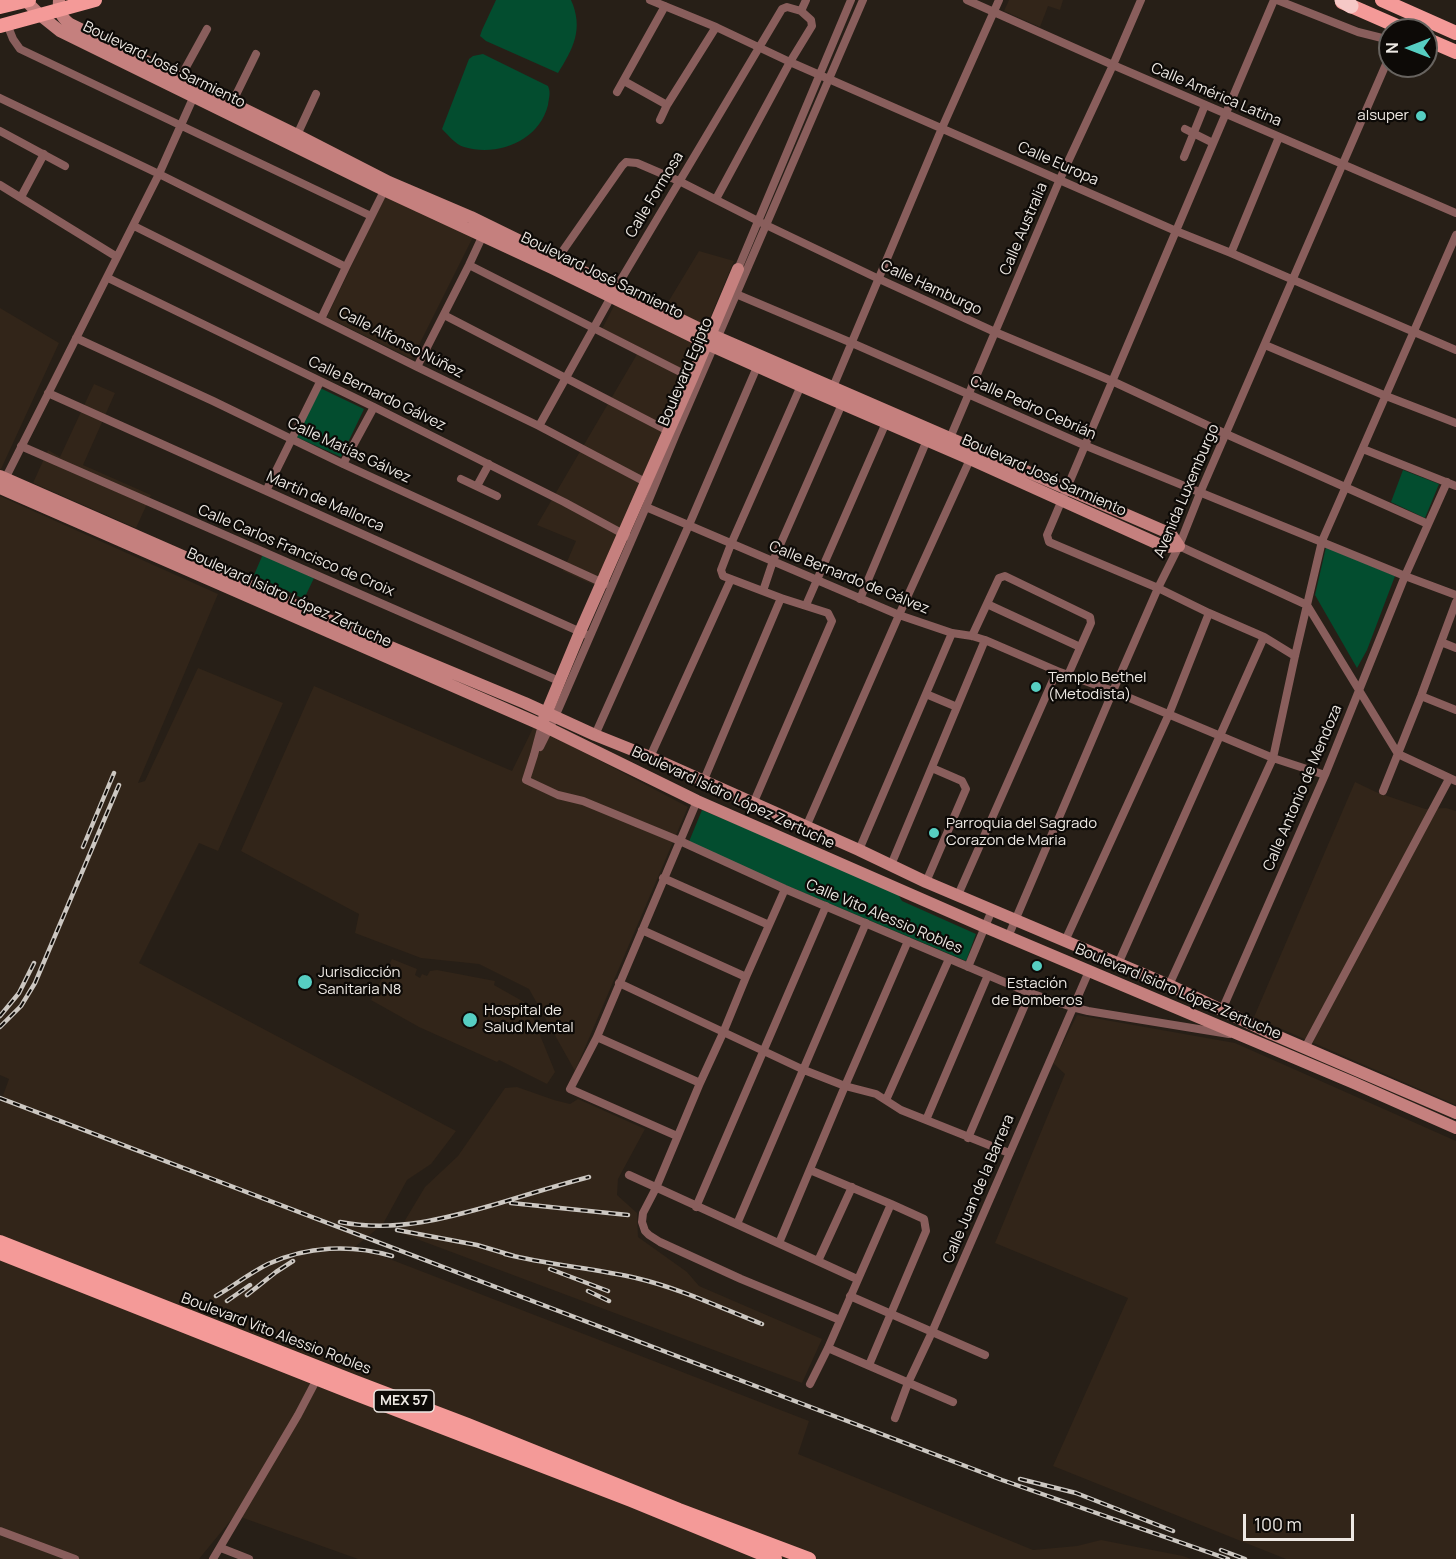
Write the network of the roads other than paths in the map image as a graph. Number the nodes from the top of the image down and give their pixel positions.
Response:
1 (27, 0) edge
2 (95, 0) edge
3 (650, 0) edge
4 (806, 0) edge
5 (851, 0) edge
6 (863, 0) edge
7 (967, 0) edge
8 (999, 0) edge
9 (1141, 0) edge
10 (1276, 0) edge
11 (1335, 0) edge
12 (1382, 0) edge
13 (1347, 3) edge
14 (59, 5) edge
15 (665, 6) junction
16 (0, 7) edge
17 (801, 11) junction
18 (994, 12) junction
19 (40, 15) junction
20 (1379, 18) edge
21 (4, 25) edge
22 (716, 27) junction
23 (207, 29) dead end
24 (1456, 33) edge
25 (1378, 37) edge
26 (1438, 44) edge
27 (759, 48) junction
28 (1456, 52) edge
29 (256, 54) dead end
30 (790, 62) junction
31 (141, 65) junction
32 (1113, 65) junction
33 (819, 75) junction
34 (180, 78) junction
35 (1380, 78) edge
36 (830, 79) junction
37 (624, 81) junction
38 (617, 92) dead end
39 (316, 94) dead end
40 (194, 96) junction
41 (0, 98) edge
42 (232, 103) junction
43 (667, 105) junction
44 (1205, 105) junction
45 (1226, 114) junction
46 (660, 120) dead end
47 (181, 126) junction
48 (942, 128) junction
49 (1185, 129) dead end
50 (0, 131) edge
51 (1194, 133) junction
52 (297, 135) junction
53 (1279, 137) junction
54 (1213, 142) junction
55 (44, 154) junction
56 (1184, 157) dead end
57 (1343, 165) junction
58 (65, 166) dead end
59 (159, 174) junction
60 (1060, 179) junction
61 (679, 181) junction
62 (0, 185) edge
63 (387, 186) junction
64 (21, 197) junction
65 (716, 199) junction
66 (1456, 213) edge
67 (371, 216) junction
68 (757, 220) junction
69 (766, 225) junction
70 (134, 226) junction
71 (1176, 231) junction
72 (483, 235) junction
73 (1456, 236) edge
74 (1231, 253) junction
75 (117, 257) junction
76 (554, 263) junction
77 (469, 265) junction
78 (346, 267) junction
79 (738, 269) joint
80 (108, 278) junction
81 (879, 279) junction
82 (1293, 279) junction
83 (613, 292) junction
84 (736, 294) junction
85 (444, 315) junction
86 (321, 319) junction
87 (594, 328) junction
88 (1414, 331) junction
89 (995, 332) junction
90 (76, 338) junction
91 (712, 340) junction
92 (852, 343) junction
93 (1265, 345) junction
94 (1456, 350) edge
95 (417, 367) junction
96 (757, 367) junction
97 (566, 379) junction
98 (695, 380) junction
99 (803, 381) junction
100 (1112, 381) junction
101 (320, 382) junction
102 (833, 387) junction
103 (48, 393) junction
104 (969, 395) junction
105 (1386, 396) junction
106 (842, 404) junction
107 (374, 407) junction
108 (888, 417) junction
109 (1456, 423) edge
110 (539, 426) junction
111 (672, 432) junction
112 (1226, 434) junction
113 (950, 438) junction
114 (291, 439) junction
115 (927, 440) junction
116 (1084, 445) junction
117 (21, 446) junction
118 (1363, 449) junction
119 (972, 454) junction
120 (343, 464) junction
121 (489, 464) junction
122 (461, 479) dead end
123 (2, 481) edge
124 (1447, 483) junction
125 (650, 485) junction
126 (477, 486) junction
127 (1456, 486) edge
128 (1345, 488) junction
129 (266, 491) junction
130 (1200, 493) junction
131 (1064, 494) junction
132 (497, 496) dead end
133 (646, 507) junction
134 (1428, 524) junction
135 (689, 525) junction
136 (628, 537) junction
137 (1322, 541) junction
138 (730, 544) junction
139 (1179, 546) junction
140 (773, 561) junction
141 (1405, 576) junction
142 (727, 578) junction
143 (817, 580) junction
144 (607, 585) junction
145 (1158, 588) junction
146 (763, 591) junction
147 (1456, 595) edge
148 (781, 598) junction
149 (860, 599) junction
150 (1456, 602) edge
151 (987, 604) junction
152 (806, 605) junction
153 (1307, 605) junction
154 (1209, 614) junction
155 (899, 615) junction
156 (952, 633) junction
157 (585, 634) junction
158 (972, 636) junction
159 (1264, 638) junction
160 (985, 640) junction
161 (1441, 642) junction
162 (1080, 647) junction
163 (1456, 648) edge
164 (1295, 656) junction
165 (1057, 671) junction
166 (1068, 675) junction
167 (559, 681) junction
168 (1113, 691) junction
169 (1359, 692) junction
170 (926, 694) junction
171 (1421, 696) junction
172 (957, 708) junction
173 (1456, 710) edge
174 (1169, 714) junction
175 (548, 721) junction
176 (595, 735) junction
177 (1221, 736) junction
178 (1398, 754) junction
179 (650, 757) junction
180 (1273, 758) junction
181 (932, 768) junction
182 (1325, 775) junction
183 (526, 780) joint
184 (1453, 780) edge
185 (703, 782) junction
186 (1383, 791) dead end
187 (697, 801) junction
188 (753, 804) junction
189 (806, 827) junction
190 (680, 842) junction
191 (859, 850) junction
192 (891, 865) junction
193 (663, 878) junction
194 (926, 882) junction
195 (785, 889) junction
196 (958, 895) junction
197 (826, 906) junction
198 (992, 910) junction
199 (1014, 919) junction
200 (866, 923) junction
201 (769, 926) junction
202 (985, 927) junction
203 (642, 930) junction
204 (1008, 937) junction
205 (909, 941) junction
206 (1065, 942) junction
207 (949, 959) junction
208 (1118, 964) junction
209 (968, 967) junction
210 (1089, 971) junction
211 (988, 975) junction
212 (746, 977) junction
213 (619, 983) junction
214 (1169, 986) junction
215 (1030, 993) junction
216 (1072, 1007) junction
217 (1222, 1010) junction
218 (723, 1033) junction
219 (1245, 1036) junction
220 (597, 1037) junction
221 (1305, 1048) junction
222 (764, 1052) junction
223 (804, 1070) junction
224 (700, 1083) junction
225 (844, 1086) junction
226 (886, 1100) junction
227 (1430, 1102) junction
228 (1456, 1113) edge
229 (1424, 1114) junction
230 (926, 1120) junction
231 (1456, 1128) edge
232 (677, 1136) junction
233 (968, 1138) junction
234 (1009, 1154) junction
235 (810, 1170) junction
236 (628, 1175) dead end
237 (852, 1187) junction
238 (656, 1188) junction
239 (891, 1204) junction
240 (696, 1207) junction
241 (736, 1224) junction
242 (0, 1242) edge
243 (779, 1243) junction
244 (0, 1253) edge
245 (818, 1261) junction
246 (857, 1279) junction
247 (850, 1296) junction
248 (890, 1313) junction
249 (840, 1320) junction
250 (932, 1332) junction
251 (828, 1348) junction
252 (985, 1355) dead end
253 (869, 1365) junction
254 (320, 1374) junction
255 (908, 1383) junction
256 (810, 1384) dead end
257 (953, 1402) dead end
258 (895, 1418) dead end
259 (0, 1531) edge
260 (220, 1548) junction
261 (752, 1549) edge
262 (75, 1559) edge
263 (213, 1559) edge
264 (249, 1559) edge
265 (775, 1559) edge
266 (808, 1559) edge

1 - 16 main road
1 - 19 street, Boulevard José Sarmiento
2 - 14 main road
3 - 15 street, Calle Europa
4 - 17 street
5 - 33 street, Boulevard Egipto
6 - 36 street, Boulevard Egipto
7 - 18 street, Calle América Latina
8 - 18 street
9 - 32 street, Calle Australia
10 - 25 street
10 - 45 street
11 - 13 main road
12 - 24 main road
13 - 20 main road
14 - 19 main road
14 - 31 street, Boulevard José Sarmiento
15 - 22 street, Calle Europa
15 - 37 street
17 - 27 street, Calle Formosa
17 - 30 street
18 - 32 street, Calle América Latina
18 - 48 street
19 - 21 main road
19 - 31 street, Boulevard José Sarmiento
21 - 47 street
22 - 27 street, Calle Europa
22 - 43 street
23 - 34 street
26 - 28 main road
27 - 30 street, Calle Europa
27 - 61 street, Calle Formosa
29 - 42 street
30 - 33 street, Calle Europa
30 - 65 street
31 - 34 street, Boulevard José Sarmiento
31 - 40 street, Boulevard José Sarmiento
32 - 44 street, Calle América Latina
32 - 60 street, Calle Australia
33 - 36 street, Calle Europa
33 - 68 street, Boulevard Egipto
34 - 42 street, Boulevard José Sarmiento
35 - 57 street, Avenida Luxemburgo
36 - 48 street, Calle Europa
36 - 69 street, Boulevard Egipto
37 - 38 street
37 - 43 street
39 - 52 street
40 - 47 street
40 - 63 street, Boulevard José Sarmiento
41 - 59 street
42 - 52 street, Boulevard José Sarmiento
43 - 46 street
44 - 45 street, Calle América Latina
44 - 51 street
45 - 53 street, Calle América Latina
45 - 54 street
47 - 59 street
47 - 67 street
48 - 60 street, Calle Europa
48 - 81 street
49 - 51 street
50 - 55 street
51 - 54 street
51 - 56 street
52 - 63 street, Boulevard José Sarmiento
53 - 57 street, Calle América Latina
53 - 74 street
54 - 71 street
55 - 58 street
55 - 64 street
57 - 66 street, Calle América Latina
57 - 82 street, Avenida Luxemburgo
59 - 70 street
59 - 78 street
60 - 71 street, Calle Europa
60 - 89 street, Calle Australia
61 - 65 street, Calle Hamburgo
61 - 76 street, Calle Hamburgo
61 - 83 street, Calle Formosa
62 - 64 street
63 - 67 street
63 - 72 street, Boulevard José Sarmiento
63 - 76 street, Boulevard José Sarmiento
64 - 75 street
65 - 68 street, Calle Hamburgo
67 - 78 street
68 - 69 street, Calle Hamburgo
68 - 79 street, Boulevard Egipto
69 - 81 street, Calle Hamburgo
69 - 84 street, Boulevard Egipto
70 - 75 street
70 - 86 street, Calle Alfonso Núñez
71 - 74 street, Calle Europa
71 - 100 street
72 - 76 street, Boulevard José Sarmiento
72 - 77 street
73 - 88 street
74 - 82 street, Calle Europa
75 - 80 street
76 - 83 street, Boulevard José Sarmiento
77 - 85 street
77 - 87 street
78 - 86 street
79 - 91 street, Boulevard Egipto
80 - 90 street
80 - 101 street, Calle Bernardo Gálvez
81 - 89 street, Calle Hamburgo
81 - 92 street
82 - 88 street, Calle Europa
82 - 93 street, Avenida Luxemburgo
83 - 87 street, Calle Formosa
83 - 91 street, Boulevard José Sarmiento
84 - 91 street, Boulevard Egipto
84 - 92 street, Calle Pedro Cebrián
85 - 95 street
85 - 97 street
86 - 95 street, Calle Alfonso Núñez
87 - 97 street, Calle Formosa
87 - 98 street
88 - 94 street, Calle Europa
88 - 105 street
89 - 100 street, Calle Hamburgo
89 - 104 street, Calle Australia
90 - 103 street
90 - 114 street, Calle Matías Gálvez
91 - 96 street, Boulevard José Sarmiento
91 - 98 street, Boulevard Egipto
91 - 99 street, Boulevard José Sarmiento
92 - 102 street
92 - 104 street, Calle Pedro Cebrián
93 - 105 street
93 - 112 street, Avenida Luxemburgo
95 - 110 street, Calle Alfonso Núñez
96 - 99 street, Boulevard José Sarmiento
96 - 135 street
97 - 110 street, Calle Formosa
97 - 111 street
98 - 111 street, Boulevard Egipto
99 - 102 street, Boulevard José Sarmiento
99 - 106 street, Boulevard José Sarmiento
99 - 138 street
100 - 112 street, Calle Hamburgo
100 - 116 street
101 - 107 street, Calle Bernardo Gálvez
101 - 114 street
102 - 108 street, Boulevard José Sarmiento
103 - 117 street
103 - 129 street, Martín de Mallorca
104 - 113 street, Calle Australia
104 - 116 street, Calle Pedro Cebrián
105 - 109 street
105 - 118 street
106 - 108 street, Boulevard José Sarmiento
106 - 140 street
107 - 120 street
107 - 121 street, Calle Bernardo Gálvez
108 - 113 street, Boulevard José Sarmiento
108 - 115 street, Boulevard José Sarmiento
108 - 143 street
110 - 125 street, Calle Alfonso Núñez
111 - 125 street, Boulevard Egipto
112 - 128 street, Calle Hamburgo
112 - 130 street, Avenida Luxemburgo
113 - 119 street, Boulevard José Sarmiento
114 - 120 street, Calle Matías Gálvez
114 - 129 street
115 - 119 street, Boulevard José Sarmiento
115 - 149 street
116 - 130 street, Calle Pedro Cebrián
116 - 131 street
117 - 123 street
117 - 167 street, Calle Carlos Francisco de Croix
118 - 124 street
118 - 128 street
119 - 131 street, Boulevard José Sarmiento
119 - 155 street
120 - 144 street, Calle Matías Gálvez
121 - 126 street
121 - 136 street, Calle Bernardo Gálvez
122 - 126 street
123 - 175 street, Boulevard Isidro López Zertuche
124 - 127 street
124 - 134 street, Calle Antonio de Mendoza
125 - 133 street, Boulevard Egipto
125 - 136 street, Boulevard Egipto
126 - 132 street
128 - 134 street, Calle Hamburgo
128 - 137 street
129 - 157 street, Martín de Mallorca
130 - 137 street, Calle Pedro Cebrián
130 - 139 street, Avenida Luxemburgo
131 - 139 street, Boulevard José Sarmiento
131 - 145 street
133 - 135 street, Calle Bernardo de Gálvez
133 - 136 street, Boulevard Egipto
134 - 141 street, Calle Antonio de Mendoza
135 - 138 street, Calle Bernardo de Gálvez
135 - 176 street
136 - 144 street, Boulevard Egipto
137 - 141 street, Calle Pedro Cebrián
137 - 153 street
138 - 140 street, Calle Bernardo de Gálvez
138 - 142 street
139 - 145 street, Avenida Luxemburgo
139 - 153 street, Boulevard José Sarmiento
140 - 143 street, Calle Bernardo de Gálvez
140 - 146 street
141 - 147 street, Calle Pedro Cebrián
141 - 169 street, Calle Antonio de Mendoza
142 - 146 street
142 - 179 street
143 - 149 street, Calle Bernardo de Gálvez
143 - 152 street
144 - 157 street, Boulevard Egipto
145 - 154 street
145 - 168 street, Avenida Luxemburgo
146 - 148 street
148 - 152 street
148 - 185 street
149 - 155 street, Calle Bernardo de Gálvez
150 - 161 street
151 - 158 street
151 - 162 street
151 - 162 street
152 - 188 street
153 - 164 street
153 - 169 street
154 - 159 street
154 - 174 street
155 - 156 street, Calle Bernardo de Gálvez
155 - 189 street
156 - 158 street, Calle Bernardo de Gálvez
156 - 170 street
157 - 167 street, Boulevard Egipto
157 - 175 street, Boulevard Egipto
158 - 160 street, Calle Bernardo de Gálvez
159 - 164 street
159 - 177 street
160 - 165 street, Calle Bernardo de Gálvez
160 - 172 street
161 - 163 street
161 - 171 street
162 - 166 street
164 - 180 street
165 - 166 street, Calle Bernardo de Gálvez
165 - 196 street
166 - 168 street, Calle Bernardo de Gálvez
167 - 175 street, Boulevard Egipto
168 - 174 street, Calle Bernardo de Gálvez
168 - 199 street, Avenida Luxemburgo
169 - 178 street
169 - 182 street, Calle Antonio de Mendoza
170 - 172 street
170 - 191 street
171 - 173 street
171 - 178 street
172 - 181 street
174 - 177 street, Calle Bernardo de Gálvez
174 - 206 street
175 - 176 street, Boulevard Isidro López Zertuche
175 - 183 street, Boulevard Egipto
175 - 187 street, Boulevard Isidro López Zertuche
176 - 179 street, Boulevard Isidro López Zertuche
177 - 180 street, Calle Bernardo de Gálvez
177 - 208 street
178 - 184 street
178 - 186 street
179 - 185 street, Boulevard Isidro López Zertuche
180 - 182 street, Calle Bernardo de Gálvez
180 - 214 street
181 - 192 street
181 - 194 street
182 - 217 street, Calle Antonio de Mendoza
183 - 190 street, Calle Vito Alessio Robles
184 - 221 street
185 - 188 street, Boulevard Isidro López Zertuche
187 - 190 street
187 - 202 street, Boulevard Isidro López Zertuche
188 - 189 street, Boulevard Isidro López Zertuche
189 - 191 street, Boulevard Isidro López Zertuche
190 - 193 street
190 - 195 street, Calle Vito Alessio Robles
191 - 192 street, Boulevard Isidro López Zertuche
192 - 194 street, Boulevard Isidro López Zertuche
193 - 201 street
193 - 203 street
194 - 196 street, Boulevard Isidro López Zertuche
195 - 197 street, Calle Vito Alessio Robles
195 - 201 street
196 - 198 street, Boulevard Isidro López Zertuche
197 - 200 street, Calle Vito Alessio Robles
197 - 222 street
198 - 199 street, Boulevard Isidro López Zertuche
198 - 202 street
199 - 204 street, Avenida Luxemburgo
199 - 206 street, Boulevard Isidro López Zertuche
200 - 205 street, Calle Vito Alessio Robles
200 - 223 street
201 - 212 street
202 - 204 street, Boulevard Isidro López Zertuche
202 - 209 street
203 - 212 street
203 - 213 street
204 - 210 street, Boulevard Isidro López Zertuche
205 - 207 street, Calle Vito Alessio Robles
205 - 225 street
206 - 208 street, Boulevard Isidro López Zertuche
207 - 209 street, Calle Vito Alessio Robles
207 - 226 street
208 - 214 street, Boulevard Isidro López Zertuche
209 - 211 street, Calle Vito Alessio Robles
210 - 216 street, Calle Juan de la Barrera
210 - 219 street, Boulevard Isidro López Zertuche
211 - 215 street, Calle Vito Alessio Robles
211 - 230 street
212 - 218 street
213 - 218 street
213 - 220 street
214 - 217 street, Boulevard Isidro López Zertuche
215 - 216 street, Calle Vito Alessio Robles
215 - 233 street
216 - 219 street, Calle Vito Alessio Robles
216 - 234 street, Calle Juan de la Barrera
217 - 221 street, Boulevard Isidro López Zertuche
218 - 222 street
218 - 224 street
219 - 229 street, Boulevard Isidro López Zertuche
220 - 224 street
220 - 232 street
221 - 227 street, Boulevard Isidro López Zertuche
222 - 223 street
222 - 240 street
223 - 225 street
223 - 241 street
224 - 232 street
225 - 226 street
225 - 235 street
226 - 230 street
227 - 228 street, Boulevard Isidro López Zertuche
227 - 229 street
229 - 231 street, Boulevard Isidro López Zertuche
230 - 233 street
232 - 238 street
233 - 234 street
234 - 250 street, Calle Juan de la Barrera
235 - 237 street
235 - 243 street
236 - 238 street
237 - 239 street
237 - 245 street
238 - 240 street
238 - 249 street
239 - 246 street
239 - 248 street
240 - 241 street
241 - 243 street
242 - 254 main road, Boulevard Vito Alessio Robles / MEX 57
243 - 245 street
244 - 254 main road, Boulevard Vito Alessio Robles / MEX 57
245 - 246 street
246 - 247 street
247 - 248 street
247 - 249 street
248 - 250 street
248 - 253 street
249 - 251 street
250 - 252 street
250 - 255 street, Calle Juan de la Barrera
251 - 253 street
251 - 256 street
253 - 255 street
254 - 260 street
254 - 261 main road, Boulevard Vito Alessio Robles / MEX 57
255 - 257 street
255 - 258 street, Calle Juan de la Barrera
259 - 262 street
260 - 263 street
260 - 264 street
261 - 265 main road, Boulevard Vito Alessio Robles / MEX 57
261 - 266 main road, Boulevard Vito Alessio Robles / MEX 57

